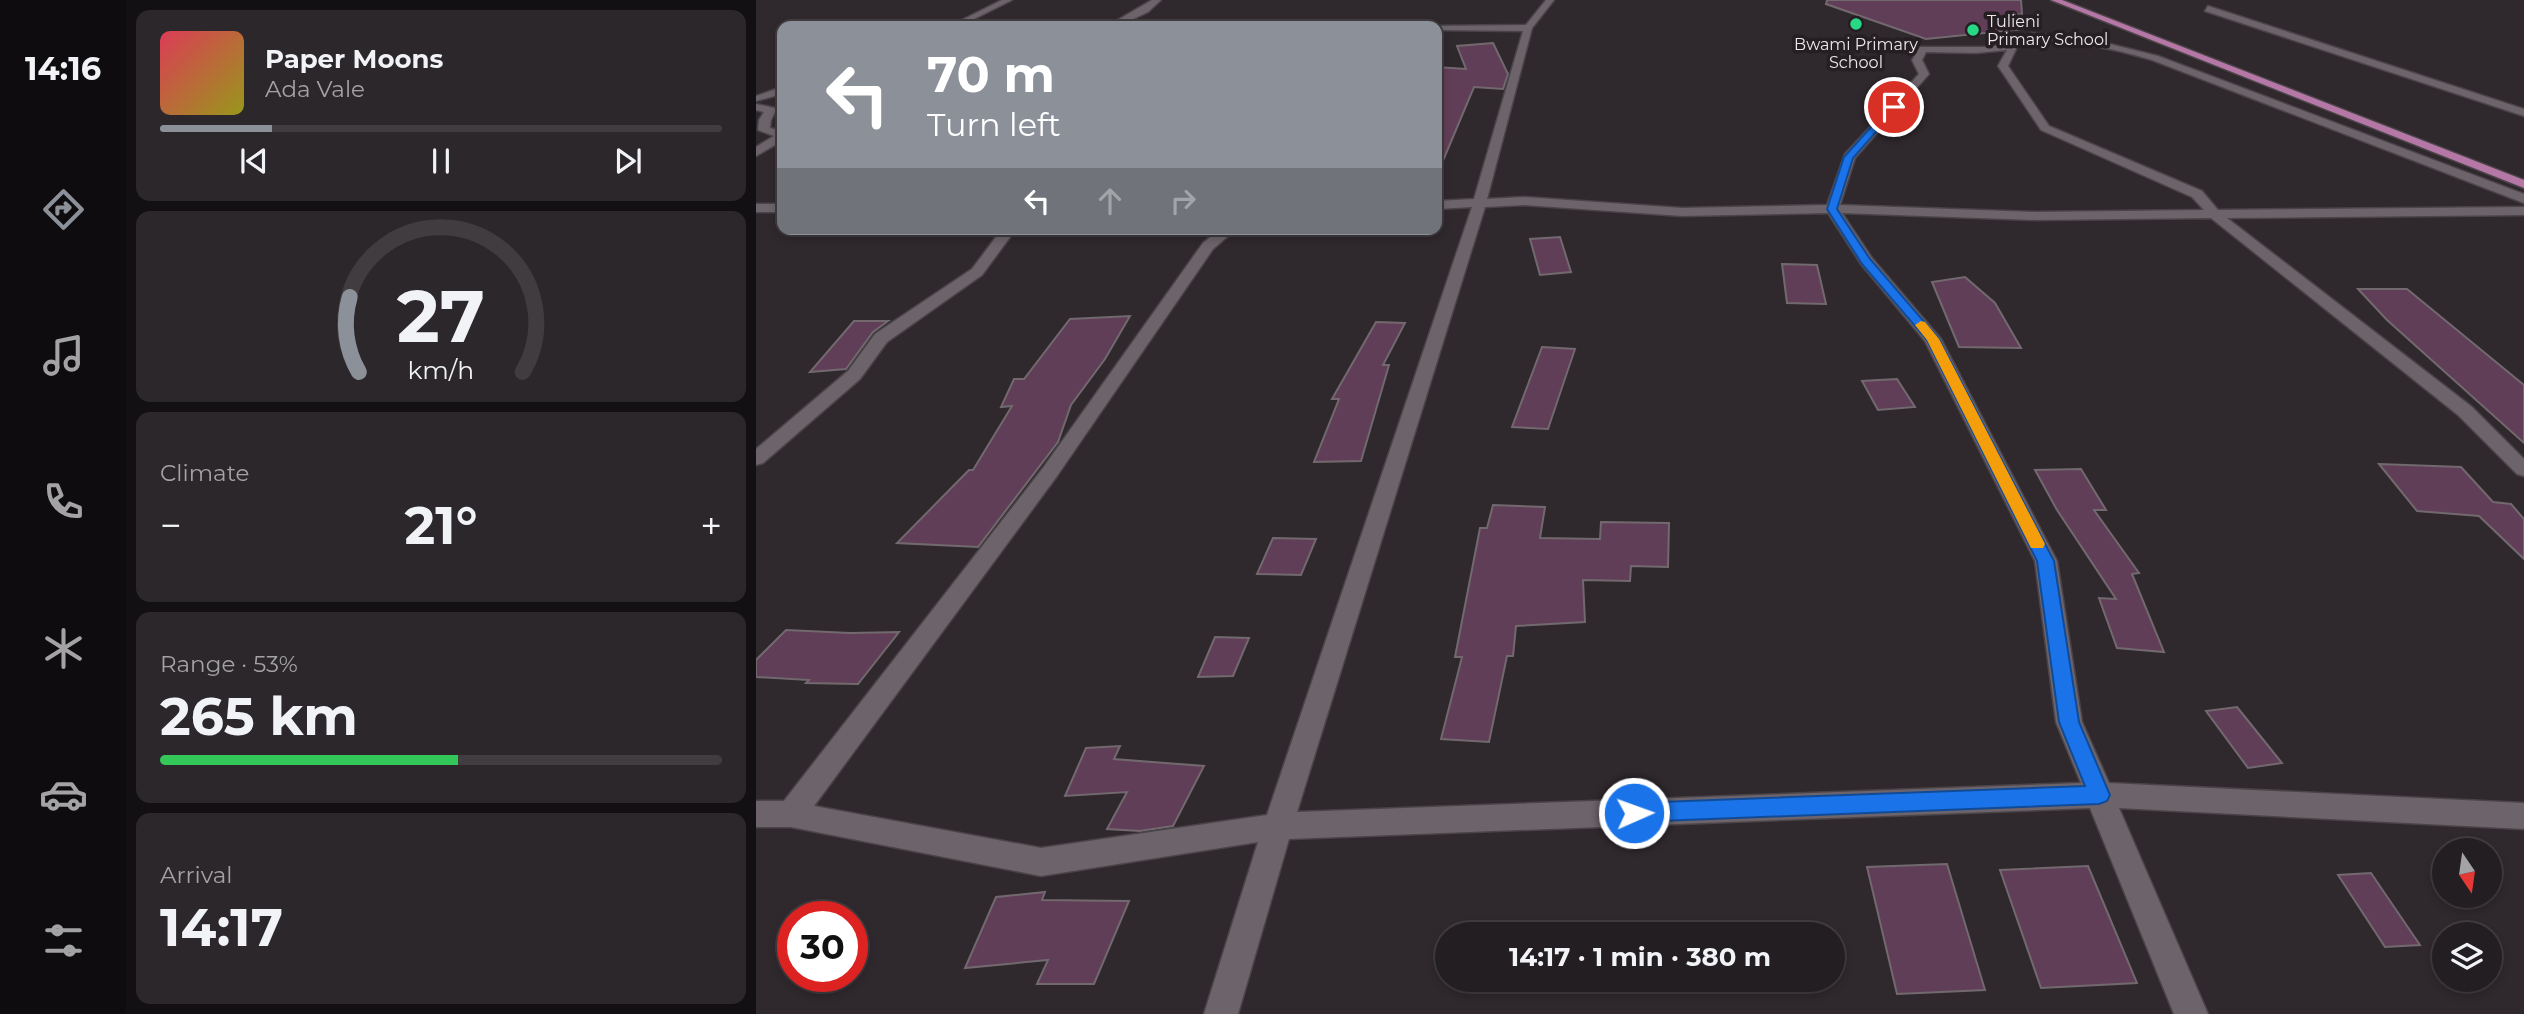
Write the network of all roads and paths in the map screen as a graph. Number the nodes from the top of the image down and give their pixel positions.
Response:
1 (1008, 0) edge
2 (1157, 0) edge
3 (1550, 0) edge
4 (2055, 0) edge
5 (2208, 9) dead end
6 (964, 21) edge
7 (1122, 21) edge
8 (1442, 27) edge
9 (1528, 27) junction
10 (2013, 47) junction
11 (777, 92) edge
12 (777, 97) edge
13 (757, 102) edge
14 (2524, 113) edge
15 (777, 134) edge
16 (777, 138) edge
17 (756, 152) edge
18 (2524, 184) edge
19 (2524, 199) edge
20 (1442, 205) edge
21 (1479, 205) junction
22 (756, 208) edge
23 (777, 208) edge
24 (1832, 209) junction
25 (2524, 211) edge
26 (2216, 216) junction
27 (1005, 235) edge
28 (1222, 235) edge
29 (756, 459) edge
30 (2524, 470) edge
31 (2099, 795) junction
32 (756, 814) edge
33 (791, 814) junction
34 (2524, 816) edge
35 (1278, 826) junction
36 (1221, 1014) edge
37 (2191, 1014) edge

1 - 6 street
2 - 7 street
3 - 9 street
4 - 18 main road
5 - 14 street
8 - 9 street
9 - 21 street
10 - 19 street
10 - 24 street
10 - 26 street
11 - 13 street
12 - 13 street
13 - 15 street
16 - 17 street
20 - 21 street
21 - 24 street
21 - 35 street
22 - 23 street
24 - 26 street
24 - 31 street
25 - 26 street
26 - 30 street
27 - 29 street
28 - 33 street
31 - 34 street
31 - 35 street
31 - 37 street
32 - 33 street
33 - 35 street
35 - 36 street

